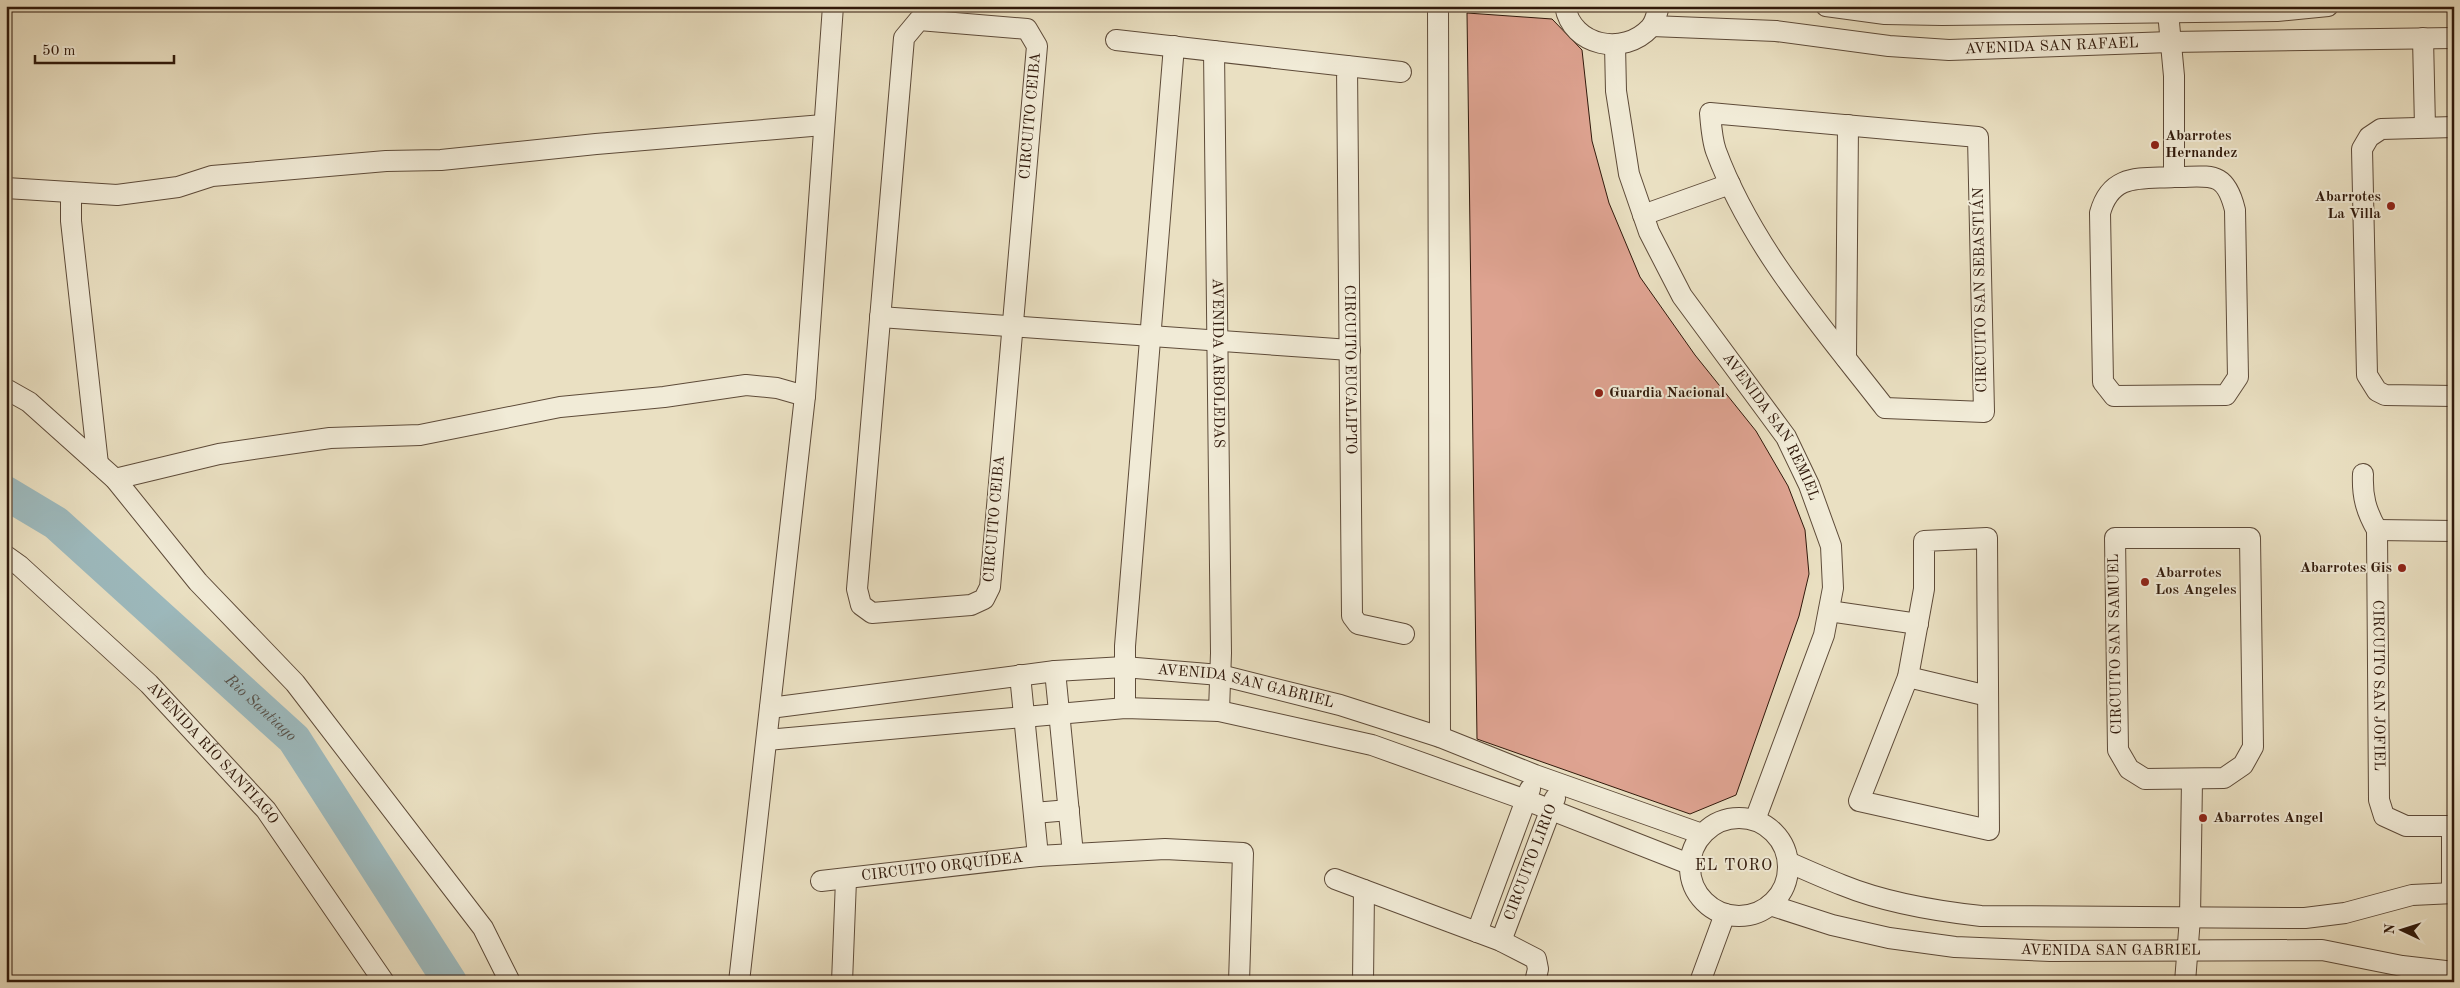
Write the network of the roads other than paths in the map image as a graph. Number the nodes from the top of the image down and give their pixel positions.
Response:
1 (833, 6) edge
2 (1438, 6) edge
3 (1565, 6) edge
4 (1659, 6) edge
5 (1826, 6) edge
6 (2328, 6) edge
7 (2277, 9) edge
8 (2168, 12) junction
9 (1652, 26) junction
10 (2423, 38) junction
11 (2454, 38) edge
12 (1116, 40) dead end
13 (2170, 42) junction
14 (1615, 45) junction
15 (1174, 46) junction
16 (1214, 51) junction
17 (1346, 66) junction
18 (1401, 72) dead end
19 (823, 125) junction
20 (1848, 126) junction
21 (2424, 127) junction
22 (2454, 127) edge
23 (2174, 177) junction
24 (1730, 184) junction
25 (6, 188) edge
26 (71, 193) junction
27 (1643, 215) junction
28 (880, 317) junction
29 (1012, 326) junction
30 (1150, 336) junction
31 (1218, 341) junction
32 (1350, 350) junction
33 (1846, 358) junction
34 (6, 389) edge
35 (805, 396) junction
36 (2454, 396) edge
37 (98, 464) junction
38 (2363, 474) dead end
39 (115, 479) junction
40 (2376, 530) junction
41 (2454, 531) edge
42 (6, 556) edge
43 (1829, 611) junction
44 (1918, 624) junction
45 (1404, 634) dead end
46 (1124, 667) junction
47 (1055, 671) junction
48 (1020, 675) junction
49 (1220, 675) junction
50 (1908, 677) junction
51 (1988, 696) junction
52 (770, 708) junction
53 (1125, 708) junction
54 (1220, 711) junction
55 (1059, 712) junction
56 (1024, 715) junction
57 (1440, 737) junction
58 (767, 740) junction
59 (1535, 775) junction
60 (2192, 779) junction
61 (1560, 783) junction
62 (1526, 800) junction
63 (1069, 810) junction
64 (1550, 810) junction
65 (1034, 813) junction
66 (1755, 820) junction
67 (2453, 826) edge
68 (1702, 834) junction
69 (1073, 854) junction
70 (1038, 856) junction
71 (1788, 862) junction
72 (1689, 864) junction
73 (846, 880) junction
74 (1335, 880) dead end
75 (821, 881) dead end
76 (1364, 890) junction
77 (2453, 893) edge
78 (1490, 896) junction
79 (1770, 905) junction
80 (1513, 906) junction
81 (1725, 914) junction
82 (2190, 918) junction
83 (1477, 932) junction
84 (1501, 941) junction
85 (2187, 951) junction
86 (2447, 975) edge
87 (380, 981) edge
88 (510, 982) edge
89 (739, 982) edge
90 (842, 982) edge
91 (1239, 982) edge
92 (1363, 982) edge
93 (1535, 982) edge
94 (1700, 982) edge
95 (2185, 982) edge

1 - 19 street
2 - 57 street
3 - 14 street
4 - 9 street
5 - 8 street, AVENIDA SAN RAFAEL
6 - 7 street, AVENIDA SAN RAFAEL
7 - 8 street, AVENIDA SAN RAFAEL
8 - 13 street
9 - 13 street, AVENIDA SAN RAFAEL
9 - 14 street
10 - 11 street, AVENIDA SAN RAFAEL
10 - 13 street, AVENIDA SAN RAFAEL
10 - 21 street
12 - 15 street
13 - 23 street
14 - 27 street, AVENIDA SAN REMIEL
15 - 16 street
15 - 30 street
16 - 17 street
16 - 31 street, AVENIDA ARBOLEDAS
17 - 18 street
17 - 32 street, CIRCUITO EUCALIPTO
19 - 26 street
19 - 35 street
20 - 24 street, CIRCUITO SAN SEBASTIÁN
20 - 33 street
20 - 33 street, CIRCUITO SAN SEBASTIÁN
21 - 22 street
21 - 36 street
23 - 23 street
24 - 27 street
24 - 33 street, CIRCUITO SAN SEBASTIÁN
25 - 26 street
26 - 37 street
27 - 43 street, AVENIDA SAN REMIEL
28 - 29 street
28 - 29 street, CIRCUITO CEIBA
28 - 29 street, CIRCUITO CEIBA
29 - 30 street
30 - 31 street
30 - 46 street
31 - 32 street
31 - 49 street, AVENIDA ARBOLEDAS
32 - 45 street, CIRCUITO EUCALIPTO
34 - 37 street
35 - 39 street
35 - 52 street
37 - 39 street
38 - 40 street
39 - 88 street
40 - 41 street
40 - 67 street, CIRCUITO SAN JOFIEL
42 - 87 street, AVENIDA RÍO SANTIAGO
43 - 44 street
43 - 66 street, AVENIDA SAN REMIEL
44 - 50 street
44 - 51 street
46 - 47 street, AVENIDA SAN GABRIEL
46 - 49 street, AVENIDA SAN GABRIEL
46 - 53 street
47 - 48 street, AVENIDA SAN GABRIEL
47 - 55 street
48 - 52 street, AVENIDA SAN GABRIEL
48 - 56 street, CIRCUITO ORQUÍDEA
49 - 54 street, AVENIDA ARBOLEDAS
49 - 57 street, AVENIDA SAN GABRIEL
50 - 51 street
50 - 51 street
52 - 58 street
53 - 54 street, AVENIDA SAN GABRIEL
53 - 55 street, AVENIDA SAN GABRIEL
54 - 62 street, AVENIDA SAN GABRIEL
55 - 56 street, AVENIDA SAN GABRIEL
55 - 63 street
56 - 58 street, AVENIDA SAN GABRIEL
56 - 65 street, CIRCUITO ORQUÍDEA
57 - 59 street, AVENIDA SAN GABRIEL
58 - 89 street
59 - 61 street, AVENIDA SAN GABRIEL
59 - 62 street, CIRCUITO LIRIO
60 - 60 street, CIRCUITO SAN SAMUEL
60 - 82 street
61 - 64 street, CIRCUITO LIRIO
61 - 68 street, AVENIDA SAN GABRIEL
62 - 64 street, AVENIDA SAN GABRIEL
62 - 78 street, CIRCUITO LIRIO
63 - 65 street
63 - 69 street
64 - 72 street, AVENIDA SAN GABRIEL
64 - 80 street, CIRCUITO LIRIO
65 - 70 street, CIRCUITO ORQUÍDEA
66 - 68 street
66 - 71 street
67 - 77 street, CIRCUITO SAN JOFIEL
68 - 72 street
69 - 70 street, CIRCUITO ORQUÍDEA
69 - 91 street, CIRCUITO ORQUÍDEA
70 - 73 street, CIRCUITO ORQUÍDEA
71 - 79 street
71 - 82 street
72 - 81 street
73 - 75 street, CIRCUITO ORQUÍDEA
73 - 90 street, CIRCUITO ORQUÍDEA
74 - 76 street
76 - 83 street
76 - 92 street
77 - 82 street
78 - 80 street
78 - 83 street, CIRCUITO LIRIO
79 - 81 street
79 - 85 street, AVENIDA SAN GABRIEL
80 - 84 street, CIRCUITO LIRIO
81 - 94 street
82 - 85 street
83 - 84 street
84 - 93 street
85 - 86 street, AVENIDA SAN GABRIEL
85 - 95 street

